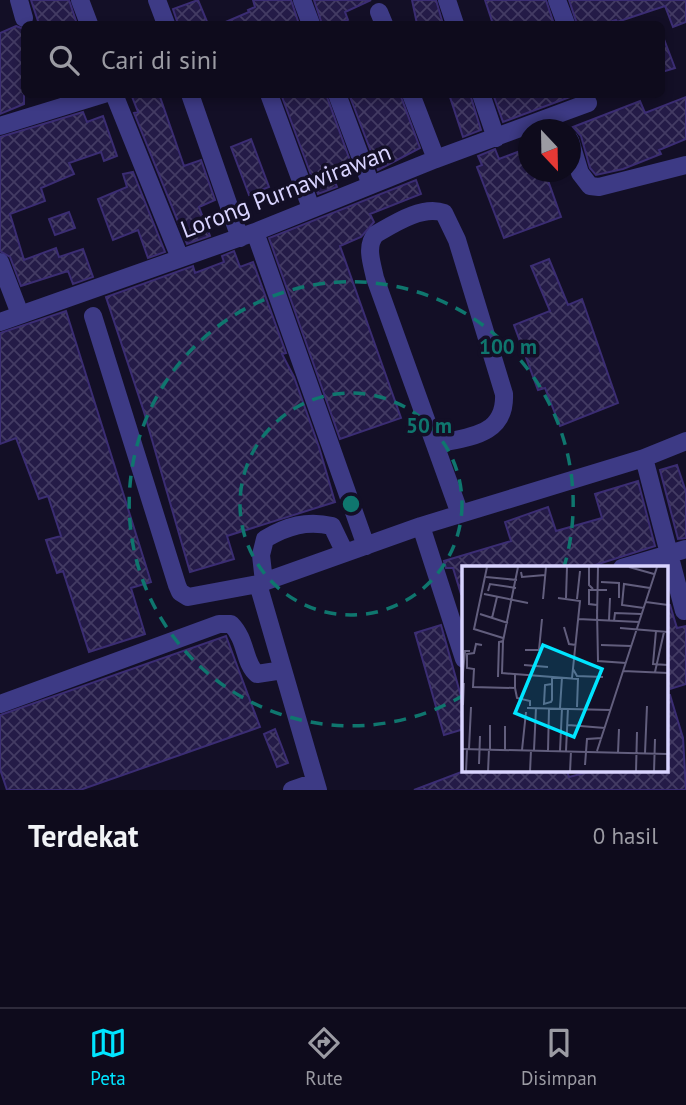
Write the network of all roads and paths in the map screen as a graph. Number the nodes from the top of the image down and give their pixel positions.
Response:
1 (80, 0) edge
2 (157, 0) edge
3 (302, 0) edge
4 (447, 0) edge
5 (557, 0) edge
6 (88, 21) edge
7 (165, 21) edge
8 (310, 21) edge
9 (455, 21) edge
10 (565, 21) edge
11 (91, 98) edge
12 (116, 98) edge
13 (192, 98) edge
14 (270, 98) edge
15 (338, 98) edge
16 (413, 98) edge
17 (482, 98) edge
18 (588, 103) dead end
19 (0, 126) edge
20 (496, 138) junction
21 (436, 159) junction
22 (686, 165) edge
23 (581, 174) edge
24 (371, 185) junction
25 (311, 208) junction
26 (247, 235) junction
27 (180, 258) junction
28 (0, 262) edge
29 (20, 314) junction
30 (93, 316) dead end
31 (0, 322) edge
32 (686, 441) edge
33 (436, 444) junction
34 (644, 458) junction
35 (460, 514) junction
36 (421, 526) junction
37 (366, 546) junction
38 (678, 552) edge
39 (345, 553) junction
40 (629, 566) edge
41 (261, 583) junction
42 (684, 611) dead end
43 (462, 653) edge
44 (283, 670) junction
45 (0, 704) edge
46 (317, 786) edge
47 (292, 790) edge

1 - 6 street
2 - 7 street
3 - 8 street
4 - 9 street
5 - 10 street
11 - 19 street
12 - 27 street
13 - 26 street
14 - 25 street
15 - 24 street
16 - 21 street
17 - 20 street
18 - 20 street, Lorong Purnawirawan
20 - 21 street, Lorong Purnawirawan
21 - 24 street, Lorong Purnawirawan
22 - 23 street
24 - 25 street, Lorong Purnawirawan
25 - 26 street, Lorong Purnawirawan
26 - 27 street, Lorong Purnawirawan
26 - 37 street
27 - 29 street, Lorong Purnawirawan
28 - 29 street
29 - 31 street, Lorong Purnawirawan
30 - 41 street
32 - 34 street
33 - 33 street
33 - 35 street
34 - 35 street
34 - 38 street
35 - 36 street
36 - 37 street
36 - 43 street
37 - 39 street
38 - 40 street
38 - 42 street
39 - 41 street
39 - 41 street
41 - 44 street
44 - 45 street
44 - 46 street
46 - 47 street

